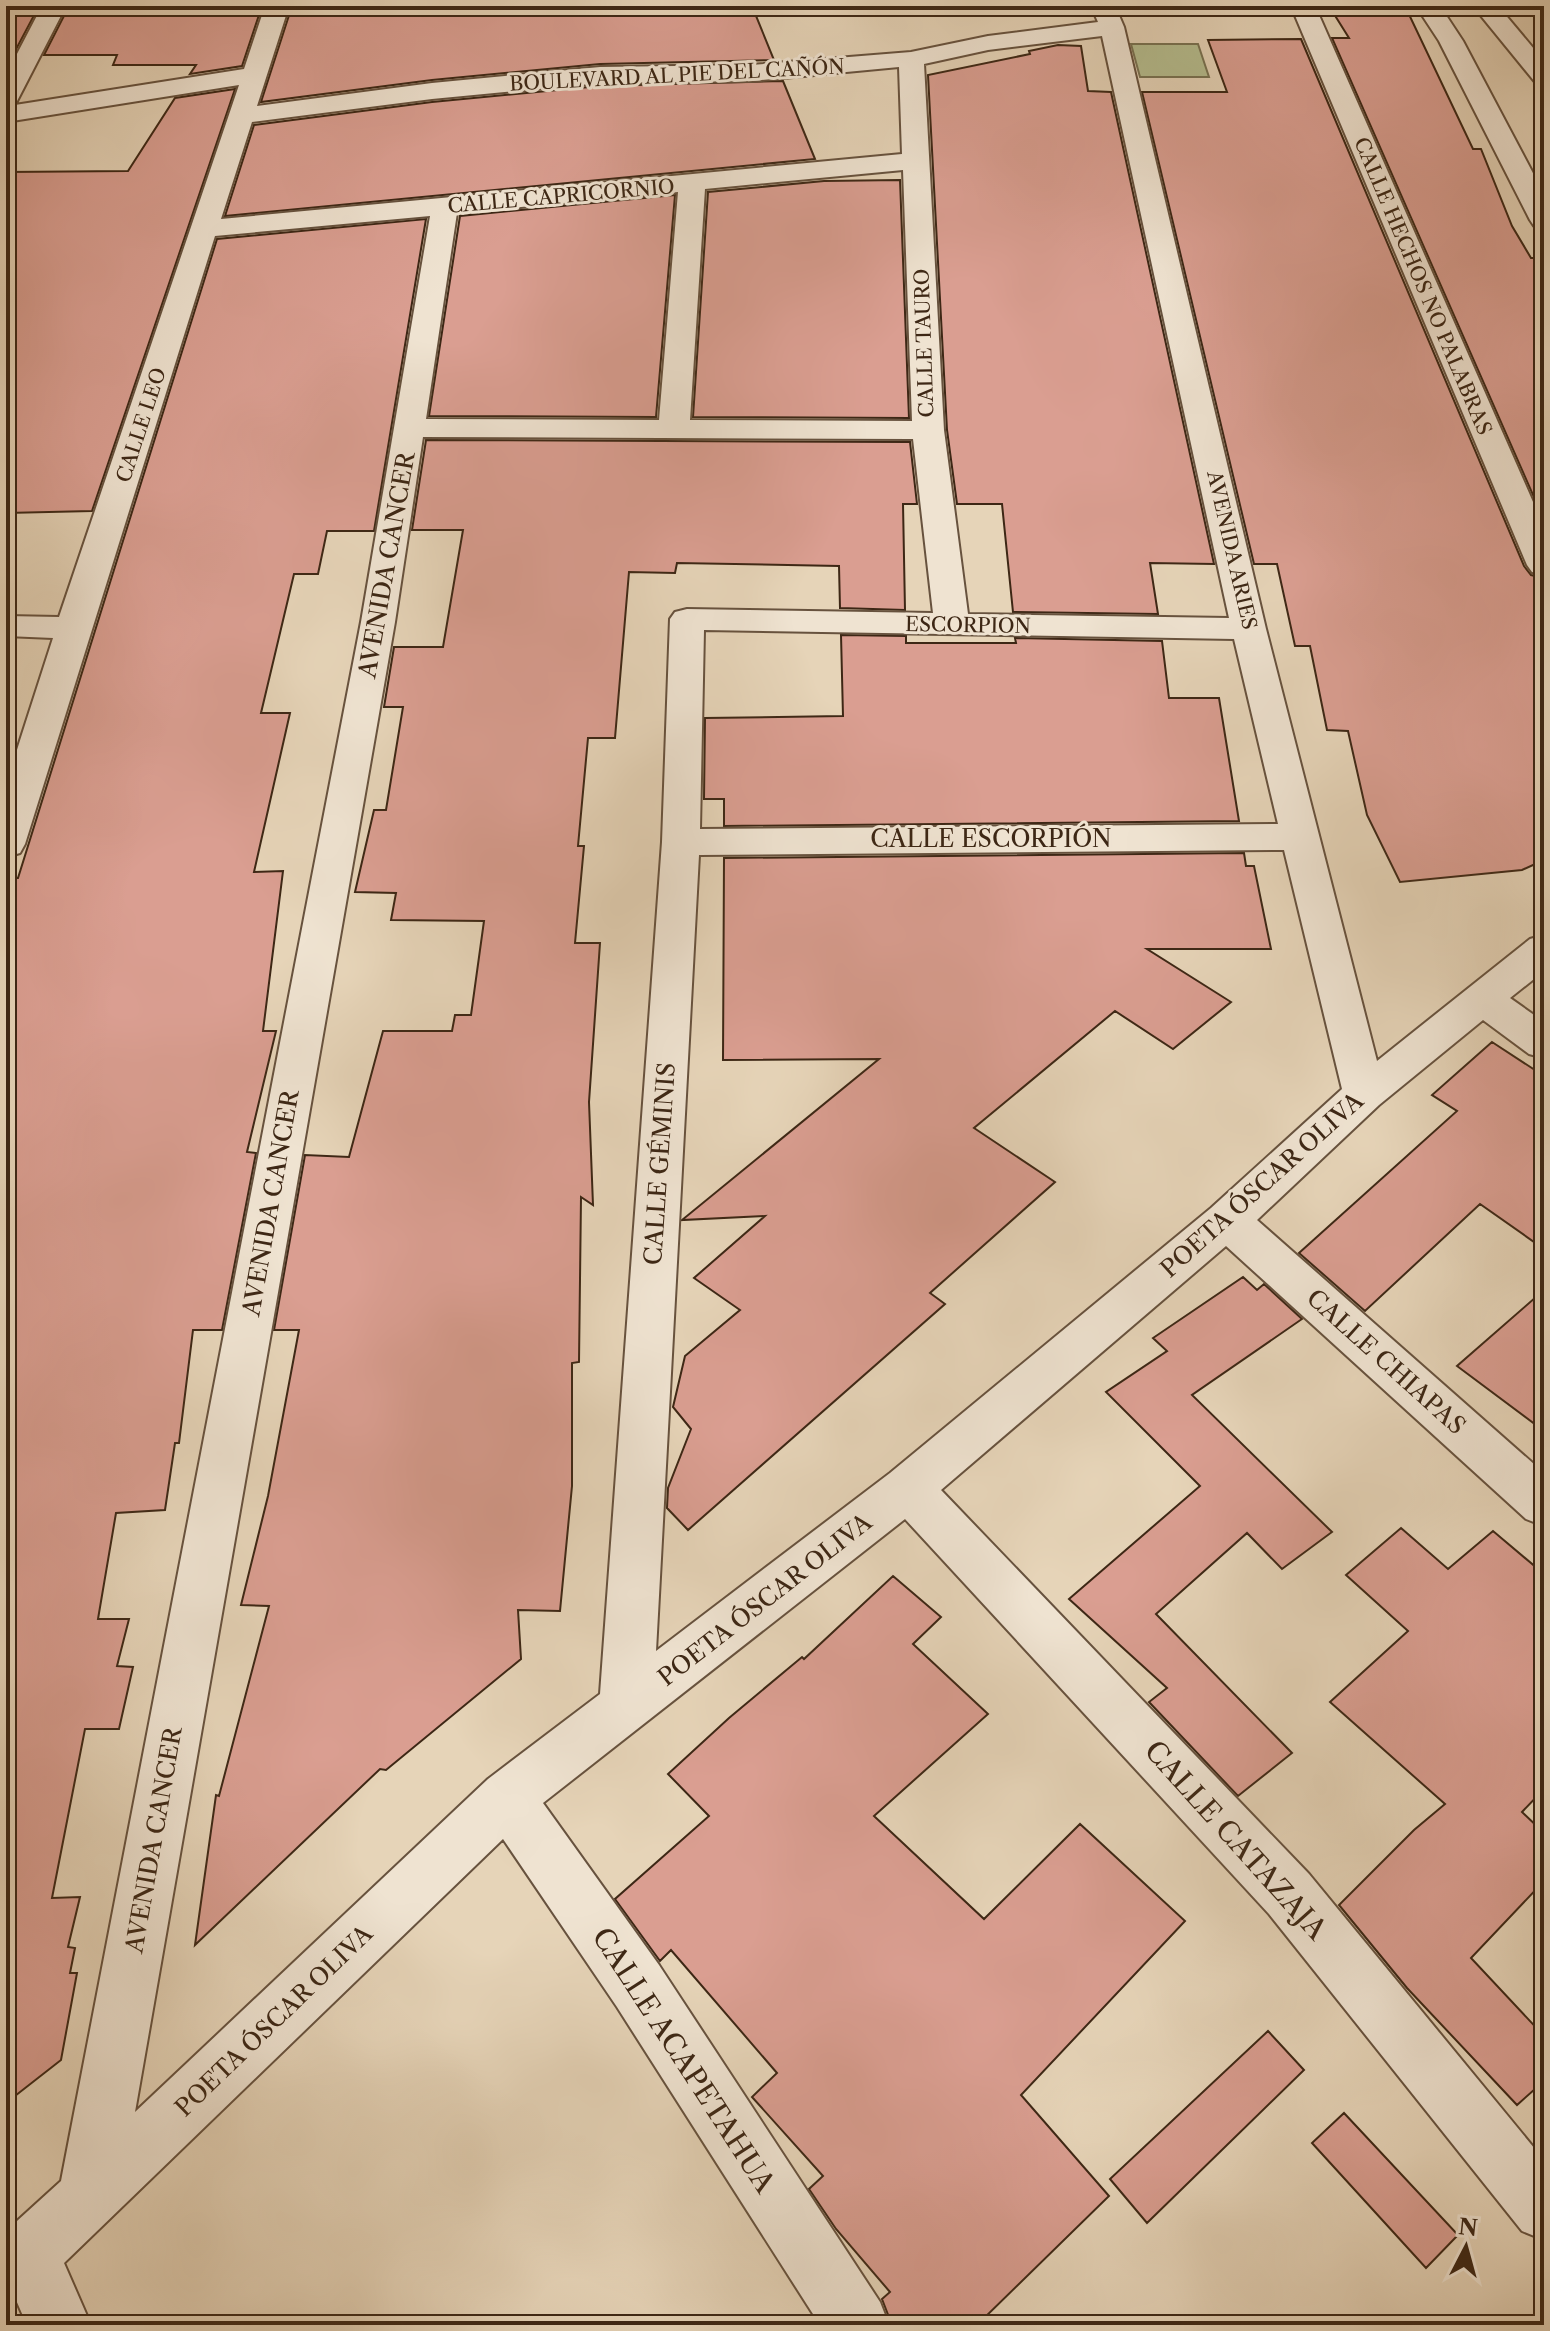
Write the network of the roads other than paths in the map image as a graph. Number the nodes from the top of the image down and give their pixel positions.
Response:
1 (54, 6) edge
2 (277, 6) edge
3 (1303, 6) edge
4 (1428, 6) edge
5 (1485, 6) edge
6 (1108, 16) edge
7 (911, 59) junction
8 (253, 75) junction
9 (1544, 77) edge
10 (6, 100) edge
11 (6, 114) edge
12 (240, 116) junction
13 (916, 161) junction
14 (1544, 164) edge
15 (1514, 167) junction
16 (692, 185) junction
17 (445, 205) junction
18 (1544, 220) edge
19 (205, 229) junction
20 (410, 428) junction
21 (674, 430) junction
22 (928, 430) junction
23 (1544, 565) edge
24 (687, 619) joint
25 (952, 625) junction
26 (6, 626) edge
27 (73, 628) junction
28 (1249, 629) junction
29 (1301, 837) junction
30 (681, 842) junction
31 (6, 844) edge
32 (1544, 949) edge
33 (1482, 999) junction
34 (1544, 1043) edge
35 (1364, 1094) junction
36 (1227, 1220) junction
37 (908, 1488) junction
38 (1544, 1504) edge
39 (626, 1708) junction
40 (507, 1798) junction
41 (89, 2198) junction
42 (1544, 2209) edge
43 (17, 2263) edge
44 (59, 2325) edge
45 (857, 2325) edge

1 - 10 street
2 - 8 street, CALLE LEO
3 - 23 street, CALLE HECHOS NO PALABRAS
4 - 15 street
5 - 9 street
6 - 7 street, BOULEVARD AL PIE DEL CAÑÓN
6 - 28 street, AVENIDA ARIES
7 - 12 street, BOULEVARD AL PIE DEL CAÑÓN
7 - 13 street, CALLE TAURO
8 - 11 street
8 - 12 street, CALLE LEO
12 - 19 street, CALLE LEO
13 - 16 street, CALLE CAPRICORNIO
13 - 22 street, CALLE TAURO
14 - 15 street
15 - 18 street
16 - 17 street, CALLE CAPRICORNIO
16 - 21 street
17 - 19 street, CALLE CAPRICORNIO
17 - 20 street, AVENIDA CANCER
19 - 27 street, CALLE LEO
20 - 21 street
20 - 41 street, AVENIDA CANCER
21 - 22 street
22 - 25 street, CALLE TAURO
24 - 25 street, ESCORPION
24 - 30 street, CALLE GÉMINIS
25 - 28 street, ESCORPION
26 - 27 street
27 - 31 street, CALLE LEO
28 - 29 street, AVENIDA ARIES
29 - 30 street, CALLE ESCORPIÓN
29 - 35 street, AVENIDA ARIES
30 - 39 street, CALLE GÉMINIS
32 - 33 street, POETA ÓSCAR OLIVA
33 - 34 street
33 - 35 street, POETA ÓSCAR OLIVA
35 - 36 street, POETA ÓSCAR OLIVA
36 - 37 street, POETA ÓSCAR OLIVA
36 - 38 street, CALLE CHIAPAS
37 - 39 street, POETA ÓSCAR OLIVA
37 - 42 street, CALLE CATAZAJA
39 - 40 street, POETA ÓSCAR OLIVA
40 - 41 street, POETA ÓSCAR OLIVA
40 - 45 street, CALLE ACAPETAHUA
41 - 43 street, POETA ÓSCAR OLIVA
43 - 44 street

